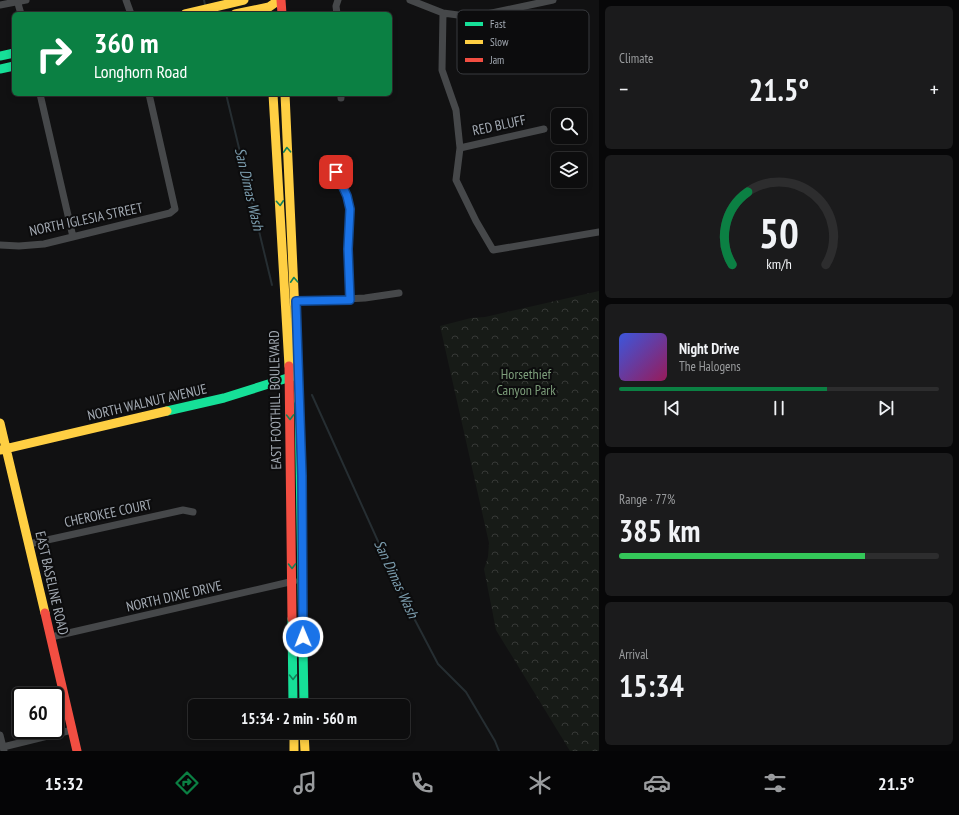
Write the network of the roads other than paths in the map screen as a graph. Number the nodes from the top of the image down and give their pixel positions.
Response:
1 (26, 0) edge
2 (126, 0) edge
3 (244, 0) edge
4 (280, 0) edge
5 (338, 0) edge
6 (410, 0) edge
7 (553, 0) edge
8 (17, 1) edge
9 (0, 5) edge
10 (212, 6) edge
11 (269, 7) edge
12 (505, 10) edge
13 (20, 12) edge
14 (130, 12) edge
15 (192, 12) edge
16 (245, 12) edge
17 (282, 12) edge
18 (337, 12) edge
19 (443, 13) junction
20 (457, 15) edge
21 (12, 53) edge
22 (0, 56) edge
23 (12, 66) edge
24 (0, 69) edge
25 (40, 96) edge
26 (149, 96) edge
27 (273, 96) edge
28 (285, 96) edge
29 (544, 129) dead end
30 (460, 148) junction
31 (336, 172) dead end
32 (599, 232) edge
33 (73, 237) junction
34 (0, 245) edge
35 (399, 293) dead end
36 (350, 300) junction
37 (291, 302) junction
38 (294, 376) junction
39 (0, 422) edge
40 (3, 450) edge
41 (193, 512) dead end
42 (28, 544) junction
43 (302, 579) junction
44 (292, 582) junction
45 (51, 637) junction
46 (293, 699) edge
47 (304, 699) edge
48 (72, 730) junction
49 (0, 735) edge
50 (294, 739) edge
51 (304, 739) edge
52 (3, 749) edge
53 (77, 751) edge
54 (294, 751) edge
55 (305, 751) edge

1 - 8 street
2 - 14 street
3 - 10 main road
4 - 11 main road
4 - 17 main road
5 - 18 street
6 - 19 street
7 - 12 street
8 - 9 street
8 - 13 street
10 - 15 main road
11 - 16 main road
19 - 20 street
19 - 30 street
21 - 22 main road
23 - 24 main road
25 - 33 street
26 - 33 street, NORTH IGLESIA STREET
27 -> 37 main road, EAST FOOTHILL BOULEVARD
37 -> 28 main road, EAST FOOTHILL BOULEVARD
29 - 30 street, RED BLUFF
30 - 32 street
31 - 36 street
33 - 34 street, NORTH IGLESIA STREET
35 - 36 street
36 - 37 street
37 - 38 main road, EAST FOOTHILL BOULEVARD
38 - 40 main road, NORTH WALNUT AVENUE
38 - 43 main road, EAST FOOTHILL BOULEVARD
38 -> 44 main road, EAST FOOTHILL BOULEVARD
39 - 40 main road, EAST BASELINE ROAD
40 - 42 main road, EAST BASELINE ROAD
41 - 42 street, CHEROKEE COURT
42 - 45 main road, EAST BASELINE ROAD
43 - 44 street, NORTH DIXIE DRIVE
43 - 47 main road, EAST FOOTHILL BOULEVARD
44 - 45 street, NORTH DIXIE DRIVE
44 -> 46 main road, EAST FOOTHILL BOULEVARD
45 - 48 main road, EAST BASELINE ROAD
48 - 52 street
48 - 53 main road, EAST BASELINE ROAD
49 - 52 street
50 - 54 main road
51 - 55 main road

